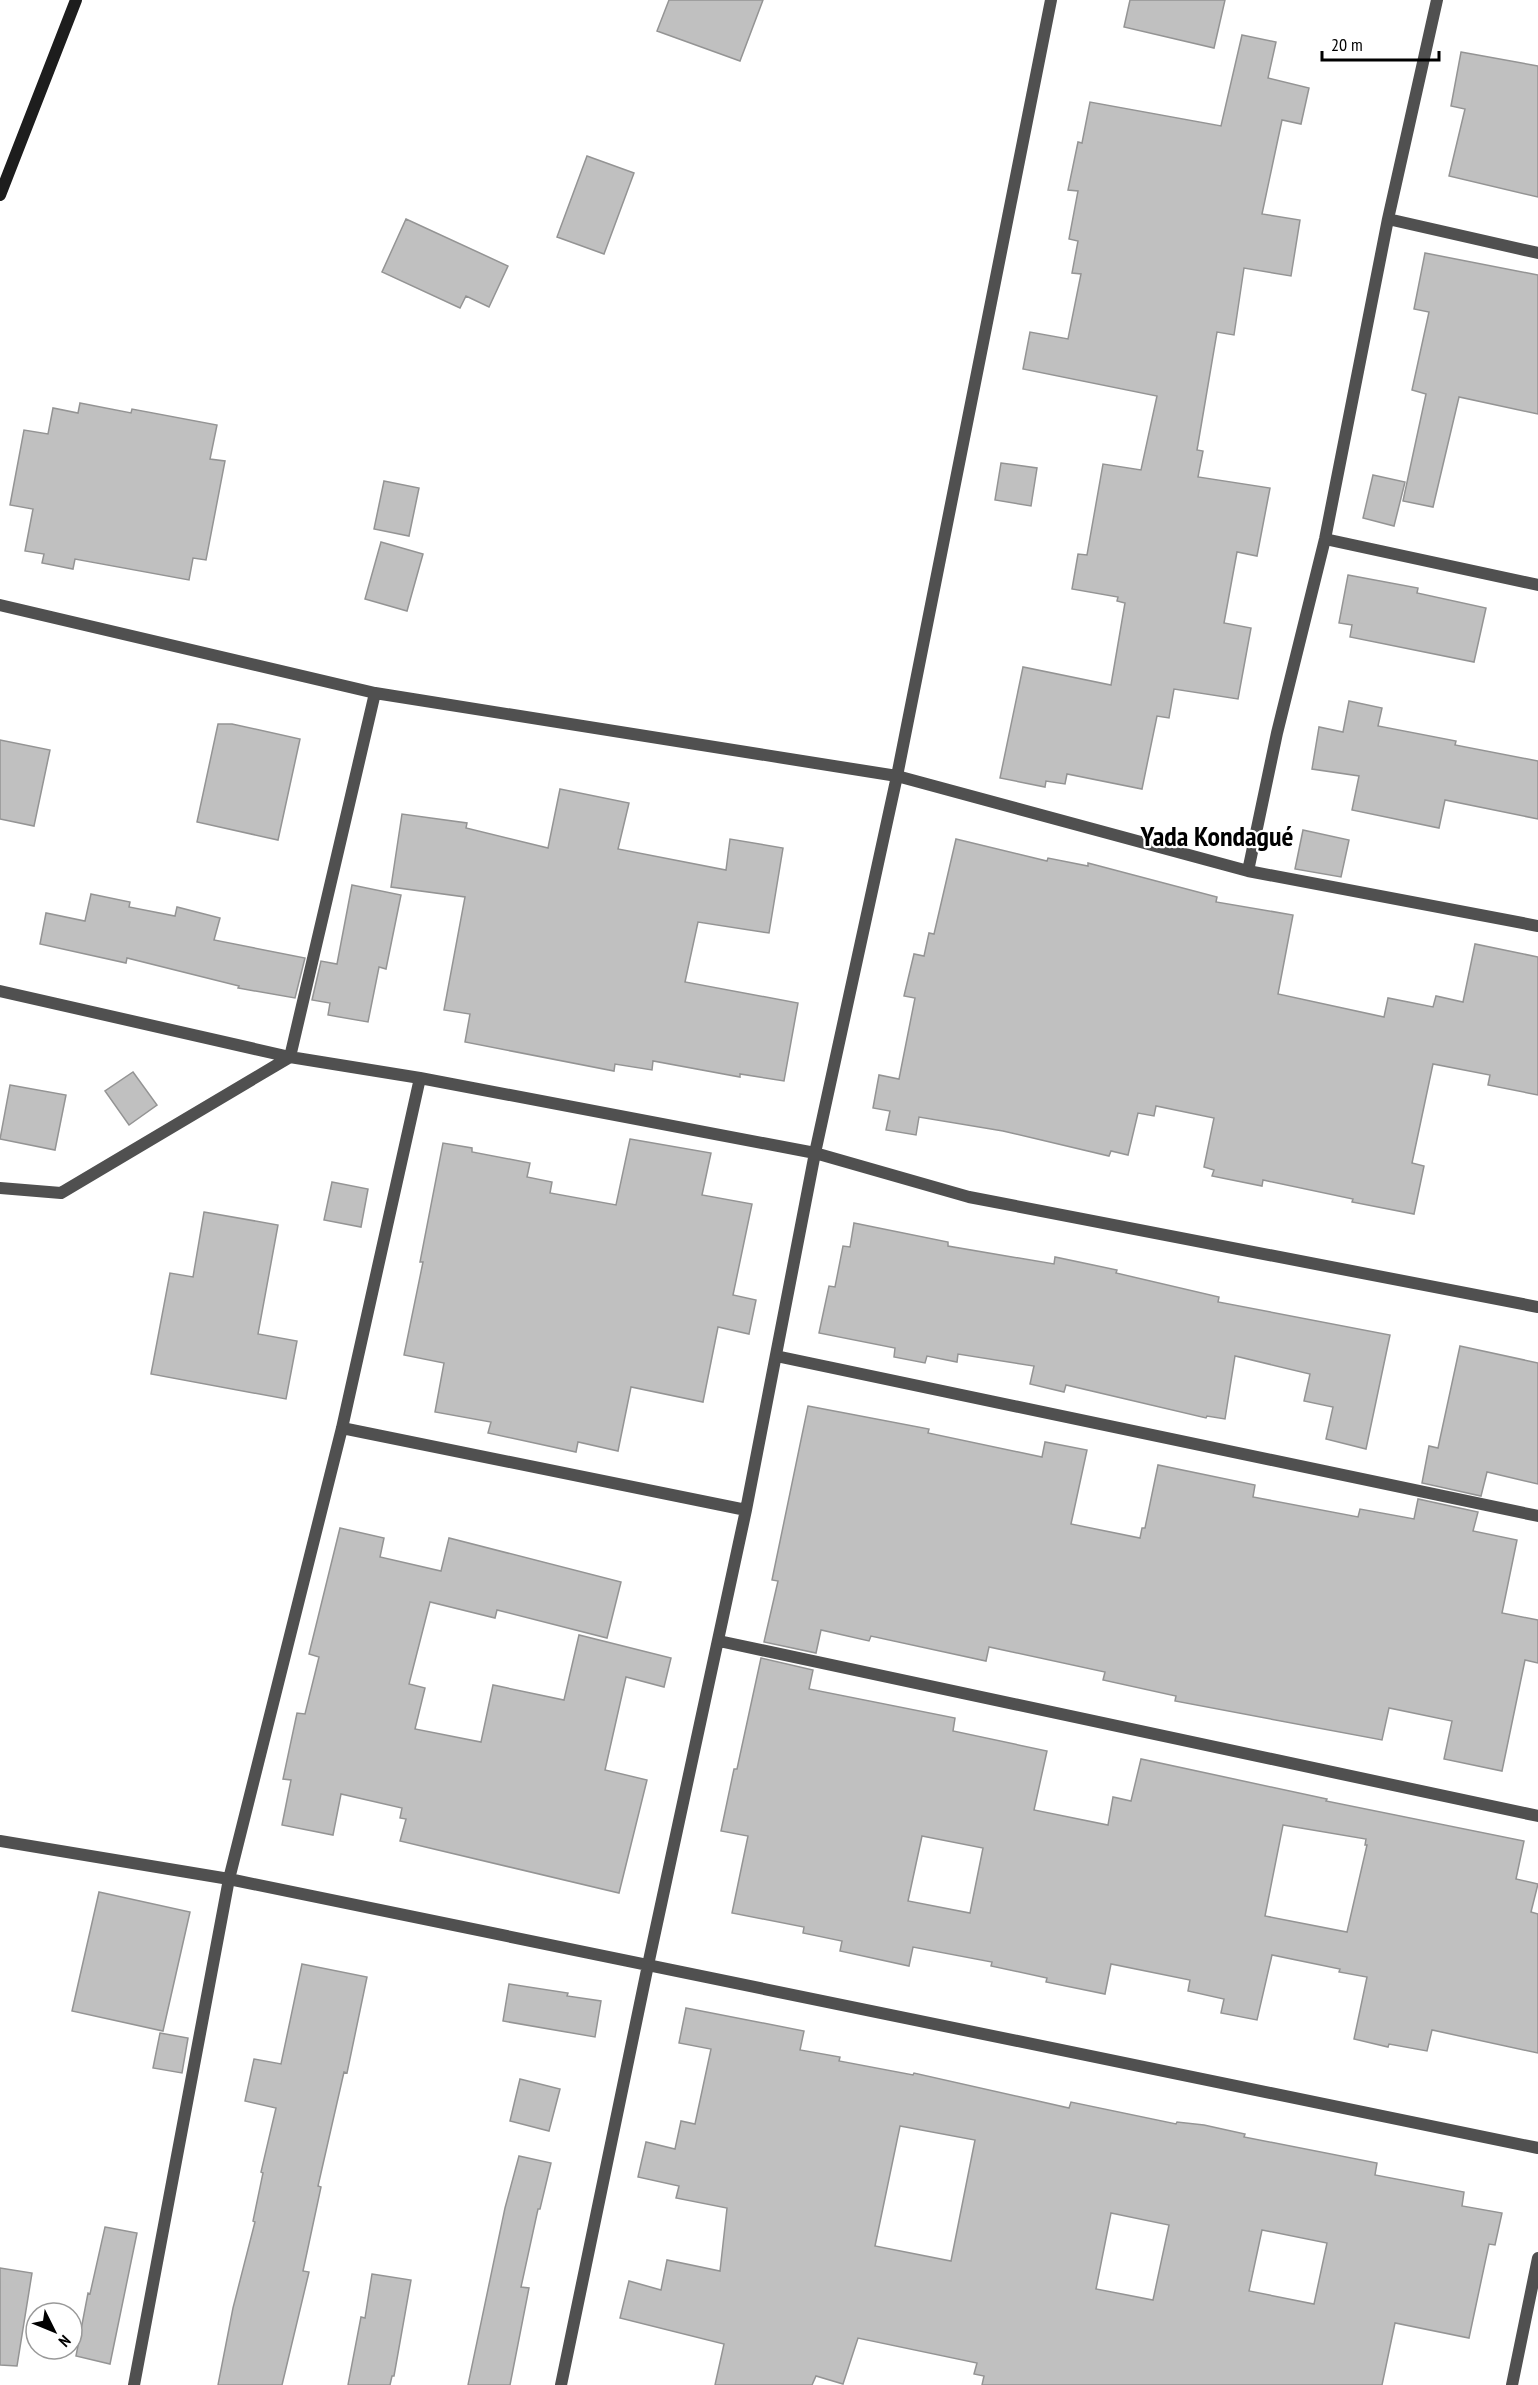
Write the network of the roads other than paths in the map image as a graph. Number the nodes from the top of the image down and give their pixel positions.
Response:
1 (76, 0) edge
2 (1051, 0) edge
3 (1437, 0) edge
4 (0, 195) edge
5 (1388, 219) junction
6 (1538, 253) edge
7 (1325, 539) junction
8 (1538, 585) edge
9 (0, 604) edge
10 (375, 693) junction
11 (897, 776) junction
12 (1248, 871) junction
13 (1538, 926) edge
14 (0, 991) edge
15 (290, 1057) junction
16 (420, 1078) junction
17 (815, 1153) junction
18 (0, 1188) edge
19 (1538, 1308) edge
20 (776, 1356) junction
21 (342, 1428) junction
22 (746, 1510) junction
23 (1538, 1516) edge
24 (719, 1641) junction
25 (1538, 1816) edge
26 (0, 1841) edge
27 (229, 1879) junction
28 (648, 1965) junction
29 (1538, 2148) edge
30 (1538, 2258) edge
31 (134, 2385) edge
32 (561, 2385) edge
33 (1512, 2385) edge

1 - 4 street
2 - 11 street
3 - 5 street
5 - 6 street
5 - 7 street
7 - 8 street
7 - 12 street
9 - 10 street
10 - 11 street
10 - 15 street
11 - 12 street
11 - 17 street
12 - 13 street
14 - 15 street
15 - 16 street
15 - 18 street
16 - 17 street
16 - 21 street
17 - 19 street
17 - 20 street
20 - 22 street
20 - 23 street
21 - 22 street
21 - 27 street
22 - 24 street
24 - 25 street
24 - 28 street
26 - 27 street
27 - 28 street
27 - 31 street
28 - 29 street
28 - 32 street
30 - 33 street

